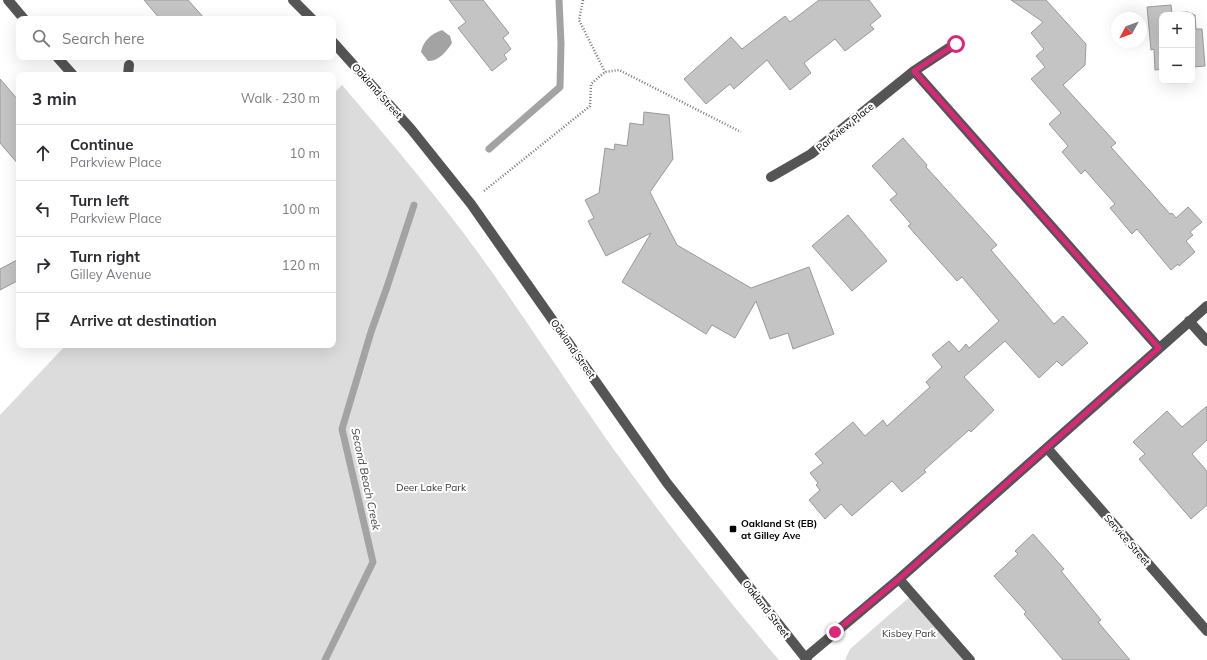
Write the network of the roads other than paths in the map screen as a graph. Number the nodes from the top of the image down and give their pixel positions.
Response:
1 (8, 0) edge
2 (294, 0) edge
3 (21, 16) edge
4 (309, 16) edge
5 (956, 44) dead end
6 (336, 45) edge
7 (60, 60) edge
8 (914, 71) junction
9 (70, 72) edge
10 (771, 177) dead end
11 (1207, 306) edge
12 (1189, 321) junction
13 (1207, 340) edge
14 (1159, 348) junction
15 (1047, 448) junction
16 (899, 579) junction
17 (1207, 631) edge
18 (806, 659) edge
19 (970, 660) edge

1 - 3 street
2 - 4 street
5 - 8 street, Parkview Place
6 - 18 street, Oakland Street
7 - 9 street
8 - 10 street, Parkview Place
8 - 14 street
11 - 12 street
12 - 13 street
12 - 14 street
14 - 15 street
15 - 16 street
15 - 17 street, Service Street
16 - 18 street
16 - 19 street

